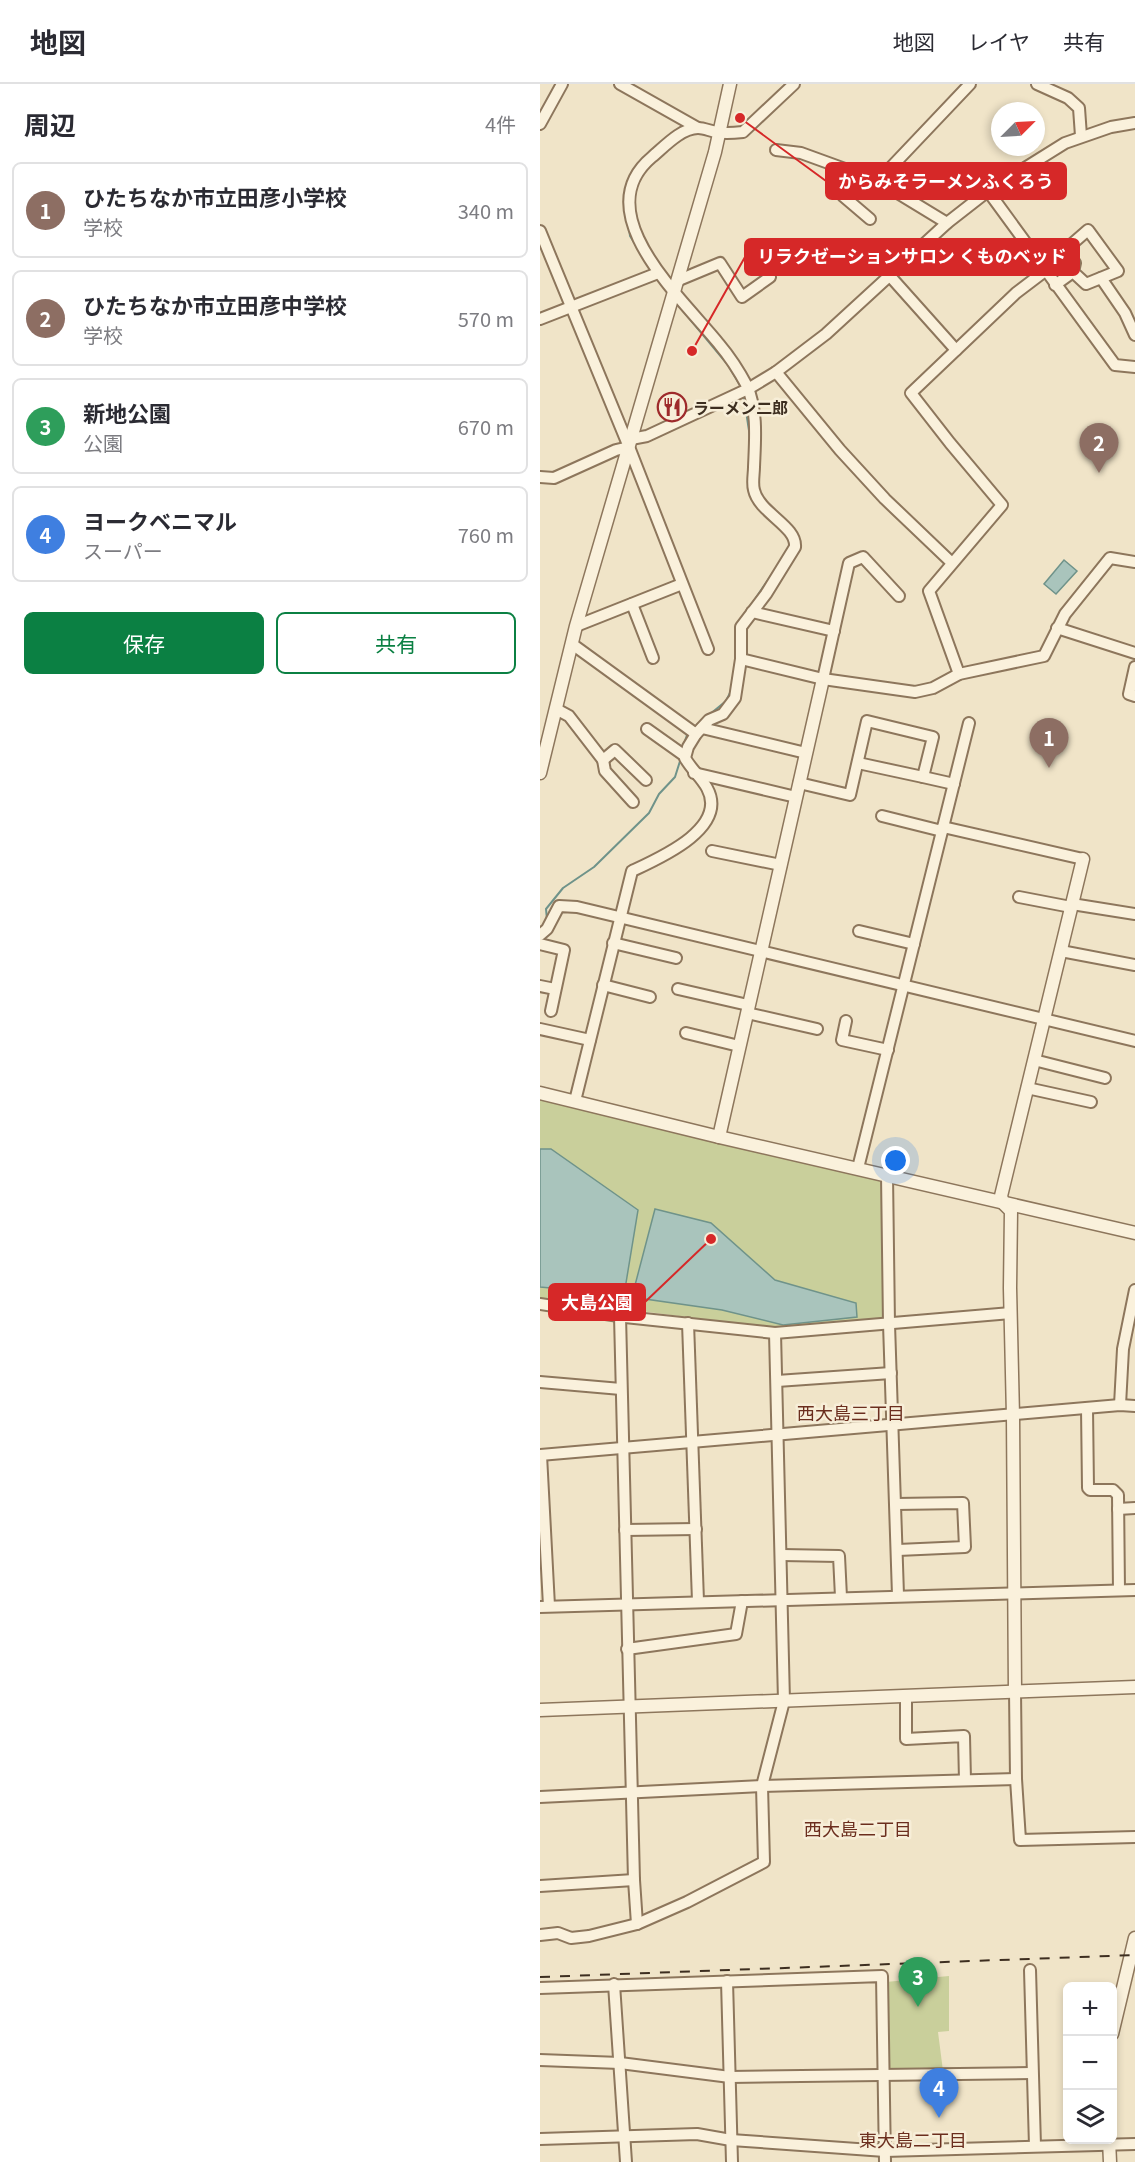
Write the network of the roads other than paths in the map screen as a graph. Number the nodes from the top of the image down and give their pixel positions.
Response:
1 (562, 84) edge
2 (620, 84) edge
3 (730, 84) edge
4 (794, 84) edge
5 (970, 84) edge
6 (1037, 84) edge
7 (1135, 123) edge
8 (540, 124) edge
9 (698, 128) junction
10 (718, 133) junction
11 (1081, 136) junction
12 (776, 150) dead end
13 (862, 175) junction
14 (878, 181) junction
15 (988, 191) junction
16 (870, 219) dead end
17 (946, 223) junction
18 (540, 231) edge
19 (1045, 272) junction
20 (1074, 272) junction
21 (658, 273) junction
22 (889, 275) junction
23 (770, 276) dead end
24 (1101, 278) junction
25 (679, 280) junction
26 (1055, 285) junction
27 (675, 294) junction
28 (571, 307) junction
29 (540, 319) edge
30 (1135, 335) edge
31 (956, 350) junction
32 (1135, 367) edge
33 (776, 372) junction
34 (748, 389) junction
35 (630, 443) junction
36 (540, 477) edge
37 (952, 562) junction
38 (1135, 562) edge
39 (682, 585) junction
40 (899, 596) dead end
41 (632, 604) junction
42 (752, 612) junction
43 (576, 626) junction
44 (1057, 628) junction
45 (834, 631) junction
46 (572, 644) junction
47 (708, 649) dead end
48 (1135, 653) edge
49 (653, 658) dead end
50 (741, 658) junction
51 (1135, 668) edge
52 (959, 674) junction
53 (823, 679) junction
54 (1135, 696) edge
55 (556, 709) junction
56 (969, 723) dead end
57 (647, 729) dead end
58 (699, 731) junction
59 (806, 753) junction
60 (686, 756) junction
61 (603, 760) junction
62 (858, 763) junction
63 (540, 773) edge
64 (694, 773) junction
65 (923, 777) junction
66 (646, 780) dead end
67 (799, 783) junction
68 (954, 784) junction
69 (796, 797) junction
70 (633, 802) dead end
71 (882, 816) dead end
72 (943, 829) junction
73 (712, 851) dead end
74 (1083, 859) joint
75 (781, 865) junction
76 (1019, 897) dead end
77 (1071, 905) junction
78 (1135, 914) edge
79 (620, 917) junction
80 (859, 931) dead end
81 (540, 935) edge
82 (540, 944) edge
83 (613, 944) junction
84 (914, 944) junction
85 (761, 951) junction
86 (1061, 951) junction
87 (676, 958) dead end
88 (1135, 965) edge
89 (603, 985) junction
90 (904, 985) junction
91 (540, 986) edge
92 (555, 989) junction
93 (678, 989) dead end
94 (650, 997) dead end
95 (748, 1009) junction
96 (550, 1011) dead end
97 (1044, 1019) junction
98 (846, 1021) dead end
99 (540, 1029) edge
100 (817, 1029) dead end
101 (686, 1033) dead end
102 (590, 1040) junction
103 (1135, 1041) edge
104 (739, 1046) junction
105 (888, 1050) junction
106 (1034, 1060) junction
107 (1106, 1078) dead end
108 (1027, 1088) junction
109 (540, 1093) edge
110 (575, 1101) junction
111 (1091, 1102) dead end
112 (719, 1137) junction
113 (858, 1168) junction
114 (886, 1175) junction
115 (1003, 1203) junction
116 (1135, 1233) edge
117 (1135, 1290) edge
118 (540, 1304) edge
119 (1011, 1312) junction
120 (620, 1316) junction
121 (688, 1323) junction
122 (889, 1324) junction
123 (775, 1333) junction
124 (891, 1373) junction
125 (777, 1381) junction
126 (540, 1382) edge
127 (621, 1389) junction
128 (1120, 1405) junction
129 (1135, 1406) edge
130 (1087, 1408) junction
131 (1013, 1416) junction
132 (893, 1425) junction
133 (778, 1435) junction
134 (691, 1442) junction
135 (622, 1448) junction
136 (540, 1455) edge
137 (896, 1504) junction
138 (1135, 1508) edge
139 (1118, 1509) junction
140 (696, 1529) junction
141 (625, 1530) junction
142 (898, 1550) junction
143 (782, 1555) junction
144 (1119, 1590) junction
145 (1135, 1590) edge
146 (1014, 1593) junction
147 (898, 1595) junction
148 (841, 1597) junction
149 (783, 1599) junction
150 (698, 1601) junction
151 (742, 1601) junction
152 (627, 1605) junction
153 (545, 1607) edge
154 (627, 1649) junction
155 (1135, 1687) edge
156 (1015, 1691) junction
157 (906, 1696) junction
158 (784, 1701) junction
159 (629, 1707) junction
160 (540, 1710) edge
161 (1016, 1779) junction
162 (965, 1780) junction
163 (762, 1786) junction
164 (632, 1792) junction
165 (540, 1797) edge
166 (1135, 1837) edge
167 (634, 1880) junction
168 (540, 1886) edge
169 (637, 1924) junction
170 (540, 1935) edge
171 (1135, 1938) edge
172 (1131, 1967) edge
173 (1030, 1970) dead end
174 (728, 1981) junction
175 (614, 1984) junction
176 (540, 1988) edge
177 (1117, 2019) edge
178 (540, 2060) edge
179 (620, 2063) junction
180 (1032, 2073) junction
181 (884, 2074) junction
182 (730, 2077) junction
183 (625, 2136) junction
184 (540, 2139) edge
185 (731, 2140) junction
186 (1117, 2143) edge
187 (1072, 2144) edge
188 (1109, 2144) edge
189 (1135, 2144) edge
190 (1035, 2146) junction
191 (885, 2157) edge
192 (626, 2162) edge
193 (732, 2162) edge
194 (1110, 2162) edge

1 - 8 street
2 - 9 street
3 - 10 street
4 - 10 street
5 - 14 street
6 - 11 street
7 - 11 street
9 - 10 street
9 - 21 street
10 - 25 street
11 - 15 street
12 - 13 street
13 - 14 street
13 - 16 street
14 - 17 street
15 - 17 street
15 - 19 street
17 - 22 street
18 - 28 street
19 - 26 street
19 - 31 street
20 - 24 street
20 - 24 street
20 - 26 street
21 - 27 street
21 - 28 street
22 - 31 street
22 - 33 street
23 - 25 street
24 - 30 street
25 - 27 street
26 - 32 street
27 - 34 street
27 - 35 street
28 - 29 street
28 - 35 street
31 - 37 street
33 - 34 street
33 - 37 street
34 - 35 street
34 - 42 street
35 - 36 street
35 - 39 street
35 - 43 street
37 - 52 street
38 - 44 street
39 - 41 street
39 - 47 street
40 - 45 street
41 - 43 street
41 - 49 street
42 - 45 street
42 - 50 street
43 - 46 street
44 - 48 street
44 - 52 street
45 - 53 street
46 - 55 street
46 - 58 street
50 - 53 street
50 - 58 street
51 - 54 street
52 - 53 street
53 - 59 street
55 - 61 street
55 - 63 street
56 - 68 street
57 - 60 street
58 - 59 street
58 - 60 street
59 - 67 street
60 - 64 street
61 - 66 street
61 - 70 street
62 - 65 street
62 - 65 street
62 - 67 street
64 - 69 street
64 - 79 street
65 - 68 street
67 - 69 street
68 - 72 street
69 - 75 street
71 - 72 street
72 - 74 street
72 - 84 street
73 - 75 street
74 - 77 street
75 - 85 street
76 - 77 street
77 - 78 street
77 - 86 street
79 - 81 street
79 - 83 street
79 - 85 street
80 - 84 street
82 - 92 street
83 - 87 street
83 - 89 street
84 - 90 street
85 - 90 street
85 - 95 street
86 - 88 street
86 - 97 street
89 - 94 street
89 - 102 street
90 - 97 street
90 - 105 street
91 - 92 street
92 - 96 street
93 - 95 street
95 - 100 street
95 - 104 street
97 - 103 street
97 - 106 street
98 - 105 street
99 - 102 street
101 - 104 street
102 - 110 street
104 - 112 street
105 - 113 street
106 - 107 street
106 - 108 street
108 - 111 street
108 - 115 street
109 - 110 street
110 - 112 street
112 - 113 street
113 - 114 street
114 - 115 street
114 - 122 street
115 - 116 street
115 - 119 street
117 - 128 street
118 - 120 street
119 - 122 street
119 - 131 street
120 - 121 street
120 - 127 street
121 - 123 street
121 - 134 street
122 - 123 street
122 - 124 street
123 - 125 street
124 - 125 street
124 - 132 street
125 - 133 street
126 - 127 street
127 - 135 street
128 - 129 street
128 - 130 street
130 - 131 street
130 - 139 street
131 - 132 street
131 - 146 street
132 - 133 street
132 - 137 street
133 - 134 street
133 - 143 street
134 - 135 street
134 - 140 street
135 - 136 street
135 - 141 street
136 - 153 street
137 - 142 street
137 - 142 street
138 - 139 street
139 - 144 street
140 - 141 street
140 - 150 street
141 - 152 street
142 - 147 street
143 - 148 street
143 - 149 street
144 - 145 street
144 - 146 street
146 - 147 street
146 - 156 street
147 - 148 street
148 - 149 street
149 - 151 street
149 - 158 street
150 - 151 street
150 - 152 street
151 - 154 street
152 - 153 street
152 - 154 street
154 - 159 street
155 - 156 street
156 - 157 street
156 - 161 street
157 - 158 street
157 - 162 street
158 - 159 street
158 - 163 street
159 - 160 street
159 - 164 street
161 - 162 street
161 - 166 street
162 - 163 street
163 - 164 street
163 - 169 street
164 - 165 street
164 - 167 street
167 - 168 street
167 - 169 street
169 - 170 street
171 - 172 street
172 - 177 street
173 - 180 street
174 - 175 street
174 - 181 street
174 - 182 street
175 - 176 street
175 - 179 street
178 - 179 street
179 - 182 street
179 - 183 street
180 - 181 street
180 - 190 street
181 - 182 street
181 - 191 street
182 - 185 street
183 - 184 street
183 - 185 street
183 - 192 street
185 - 191 street
185 - 193 street
186 - 189 street
187 - 190 street
188 - 194 street
190 - 191 street

